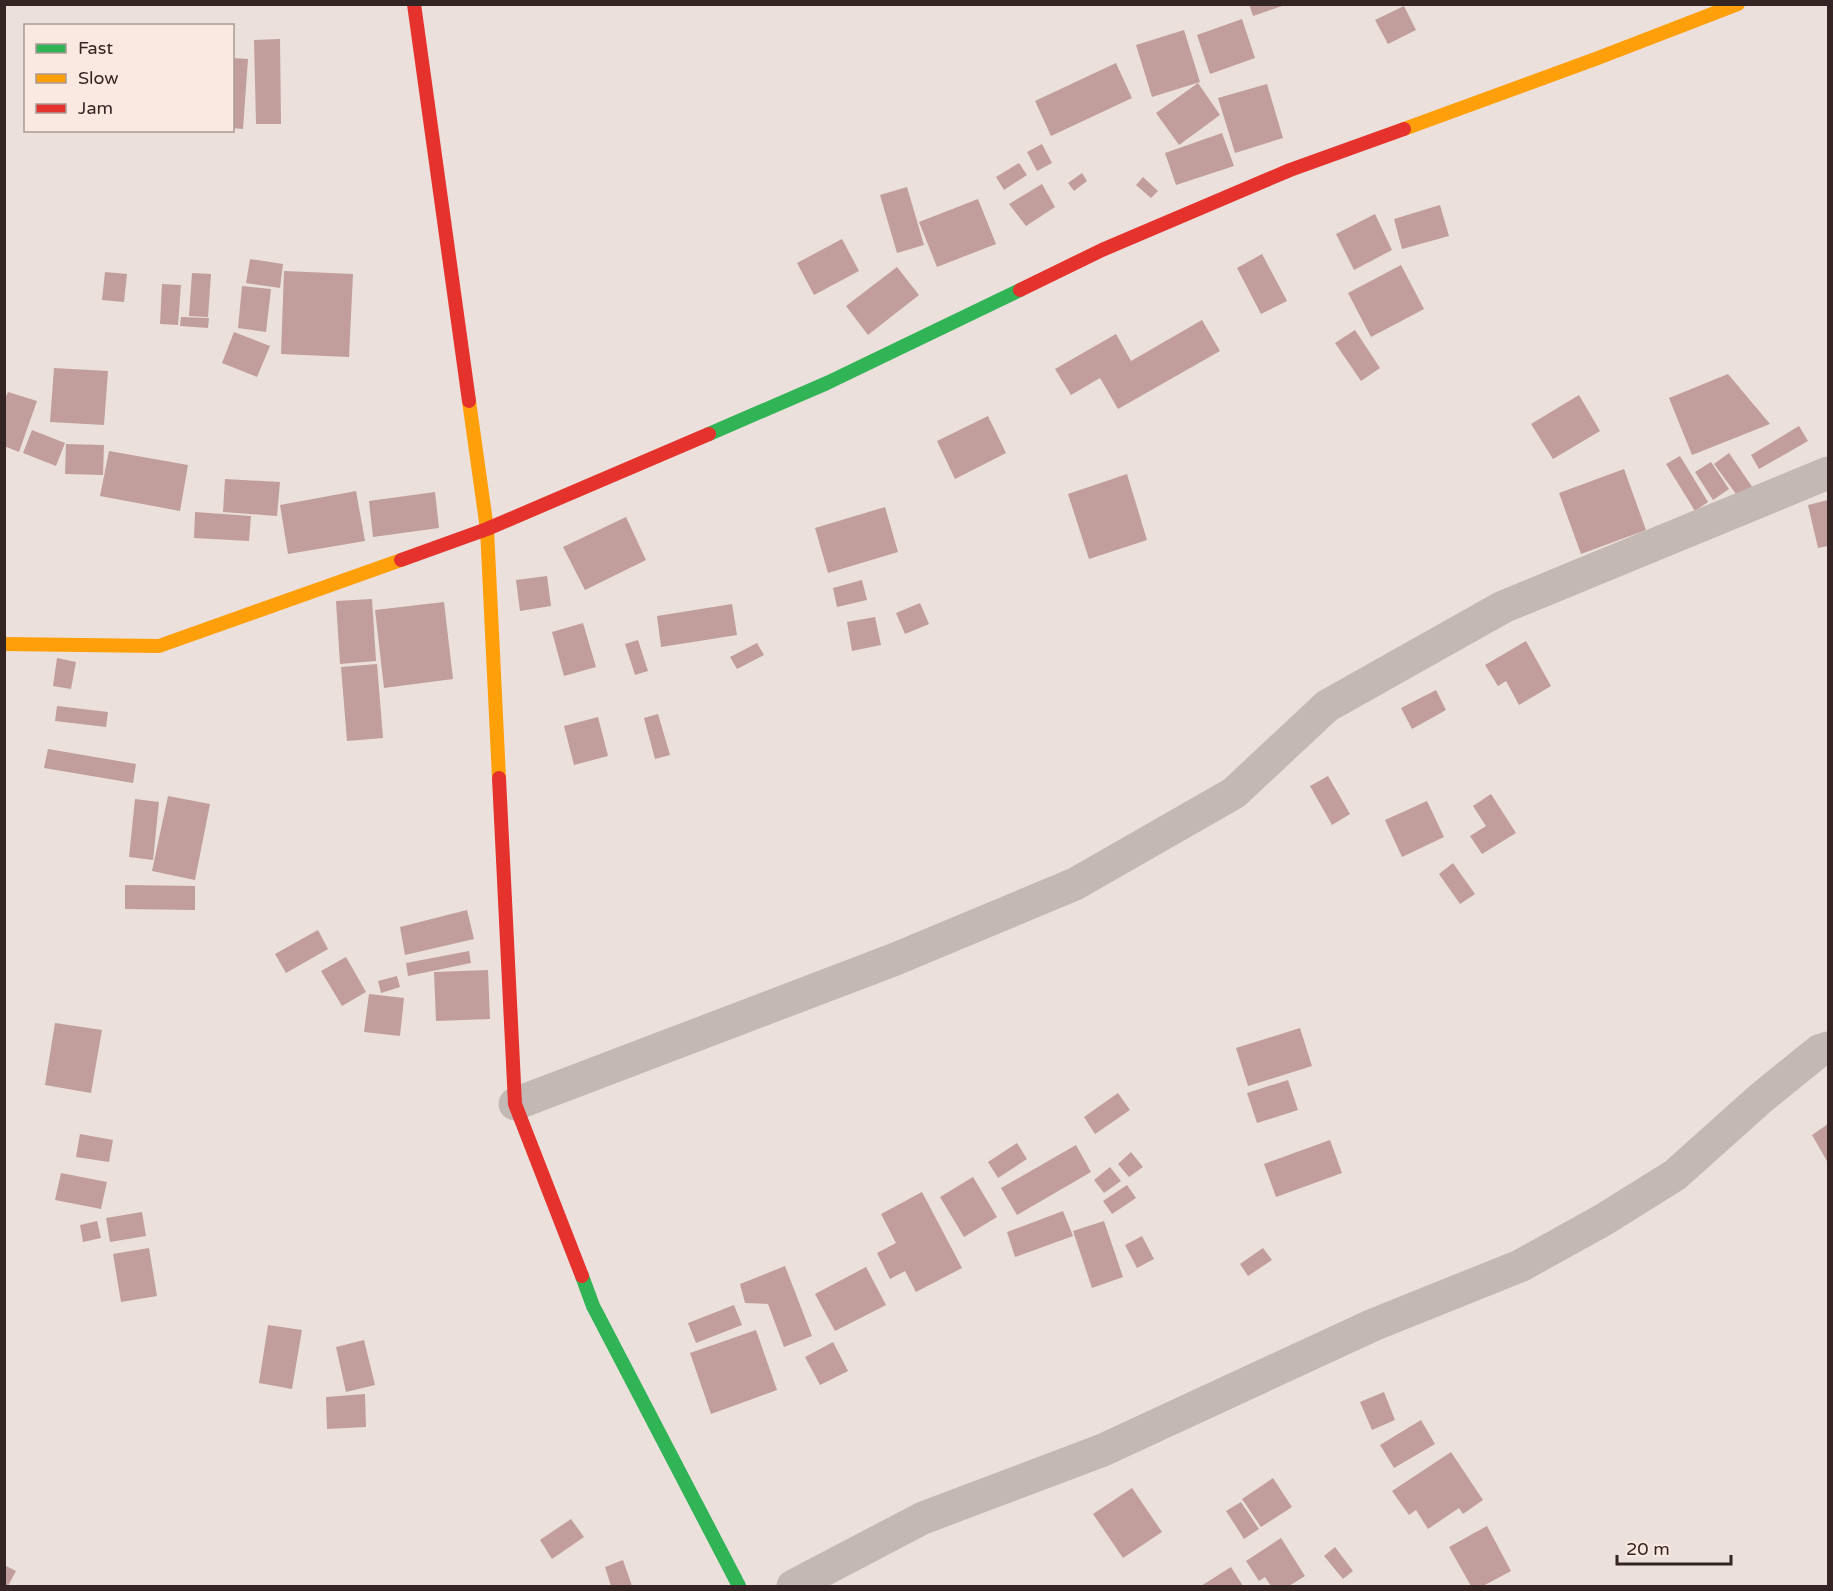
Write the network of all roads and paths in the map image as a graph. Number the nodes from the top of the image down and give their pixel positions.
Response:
1 (414, 4) edge
2 (1738, 4) edge
3 (1828, 474) edge
4 (487, 529) junction
5 (4, 644) edge
6 (1828, 1048) edge
7 (515, 1104) junction
8 (739, 1587) edge
9 (793, 1587) edge

1 - 4 street
2 - 4 street
3 - 7 street
4 - 5 street
4 - 7 street
6 - 9 street
7 - 8 street

